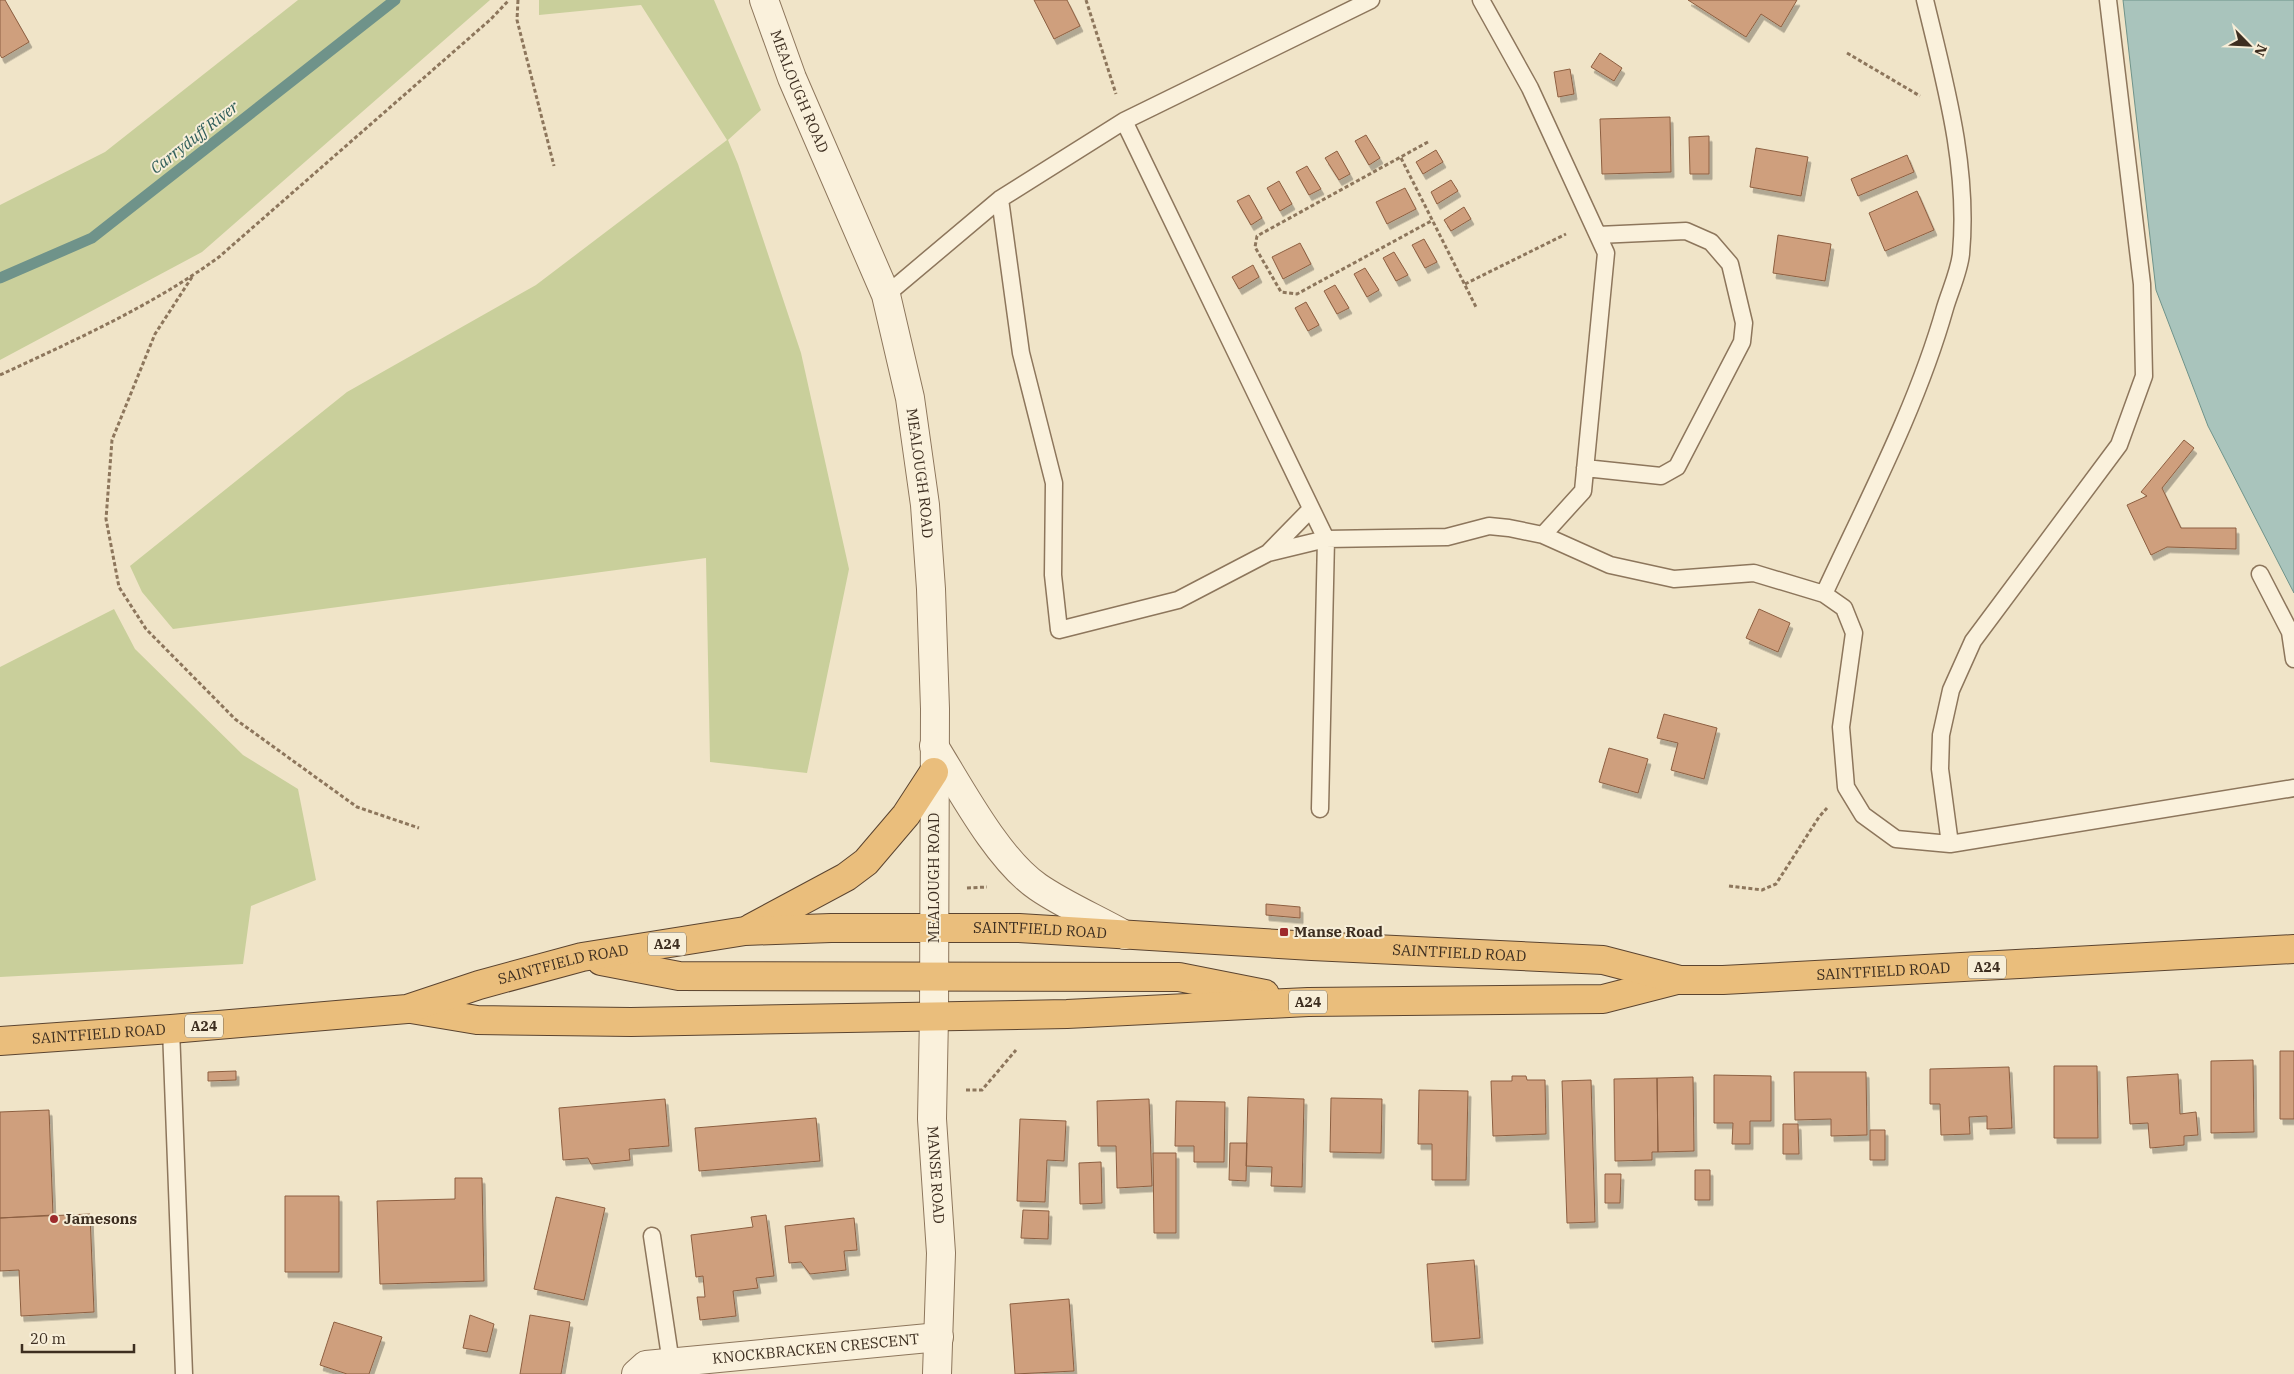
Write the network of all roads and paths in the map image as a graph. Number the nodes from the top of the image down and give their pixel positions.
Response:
1 (509, 0) edge
2 (518, 0) edge
3 (764, 0) edge
4 (1086, 0) edge
5 (1371, 0) edge
6 (1481, 0) edge
7 (1925, 0) edge
8 (2108, 0) edge
9 (1847, 54) dead end
10 (1953, 116) junction
11 (1124, 121) junction
12 (1428, 142) dead end
13 (1401, 158) junction
14 (554, 166) dead end
15 (1000, 199) junction
16 (1433, 220) junction
17 (1594, 228) junction
18 (192, 277) junction
19 (1465, 284) junction
20 (886, 295) junction
21 (1476, 306) dead end
22 (0, 375) edge
23 (1585, 468) junction
24 (1311, 510) junction
25 (1543, 535) junction
26 (1326, 539) junction
27 (1268, 554) junction
28 (2260, 574) dead end
29 (1824, 594) junction
30 (2294, 659) edge
31 (934, 759) junction
32 (1846, 787) junction
33 (2294, 788) edge
34 (1320, 809) dead end
35 (419, 828) dead end
36 (1950, 844) junction
37 (1729, 886) dead end
38 (934, 928) junction
39 (745, 931) junction
40 (1126, 934) junction
41 (2294, 949) edge
42 (582, 957) junction
43 (934, 975) junction
44 (1680, 980) junction
45 (1308, 1002) junction
46 (407, 1009) junction
47 (934, 1016) junction
48 (171, 1029) junction
49 (0, 1041) edge
50 (1017, 1048) dead end
51 (982, 1090) dead end
52 (652, 1236) dead end
53 (940, 1337) junction
54 (671, 1363) junction
55 (184, 1374) edge
56 (636, 1374) edge
57 (937, 1374) edge

1 - 18 path
2 - 14 path
3 - 20 street, MEALOUGH ROAD
4 - 11 path
5 - 11 lane
6 - 17 lane
7 - 10 lane
8 - 36 lane
9 - 10 path
10 - 29 lane
11 - 15 lane
11 - 24 lane
12 - 13 path
13 - 16 path
13 - 16 path
15 - 20 lane
15 - 27 lane
16 - 19 path
17 - 19 path
17 - 23 lane
17 - 23 lane
18 - 22 path
18 - 35 path
19 - 21 path
20 - 31 street, MEALOUGH ROAD
23 - 25 lane
24 - 26 lane
24 - 27 lane
25 - 26 lane
25 - 29 lane
26 - 27 lane
26 - 34 lane
28 - 30 lane
29 - 32 lane
31 - 38 street, MEALOUGH ROAD
31 - 39 highway
31 - 40 street
32 - 36 lane
32 - 37 path
33 - 36 lane
38 - 39 highway, SAINTFIELD ROAD / A24
38 - 40 highway, SAINTFIELD ROAD / A24
38 - 43 street, MEALOUGH ROAD
39 - 42 highway, SAINTFIELD ROAD / A24
40 - 44 highway, SAINTFIELD ROAD / A24
41 - 44 highway, SAINTFIELD ROAD / A24
42 - 43 highway
42 - 46 highway, SAINTFIELD ROAD / A24
43 - 45 highway
43 - 47 street, MANSE ROAD
44 - 45 highway, SAINTFIELD ROAD / A24
45 - 47 highway, SAINTFIELD ROAD / A24
46 - 47 highway, SAINTFIELD ROAD / A24
46 - 48 highway, SAINTFIELD ROAD / A24
47 - 53 street, MANSE ROAD
48 - 49 highway, SAINTFIELD ROAD / A24
48 - 55 lane
50 - 51 path
52 - 54 lane
53 - 54 street, KNOCKBRACKEN CRESCENT
53 - 57 street, MANSE ROAD
54 - 56 street, KNOCKBRACKEN CRESCENT

